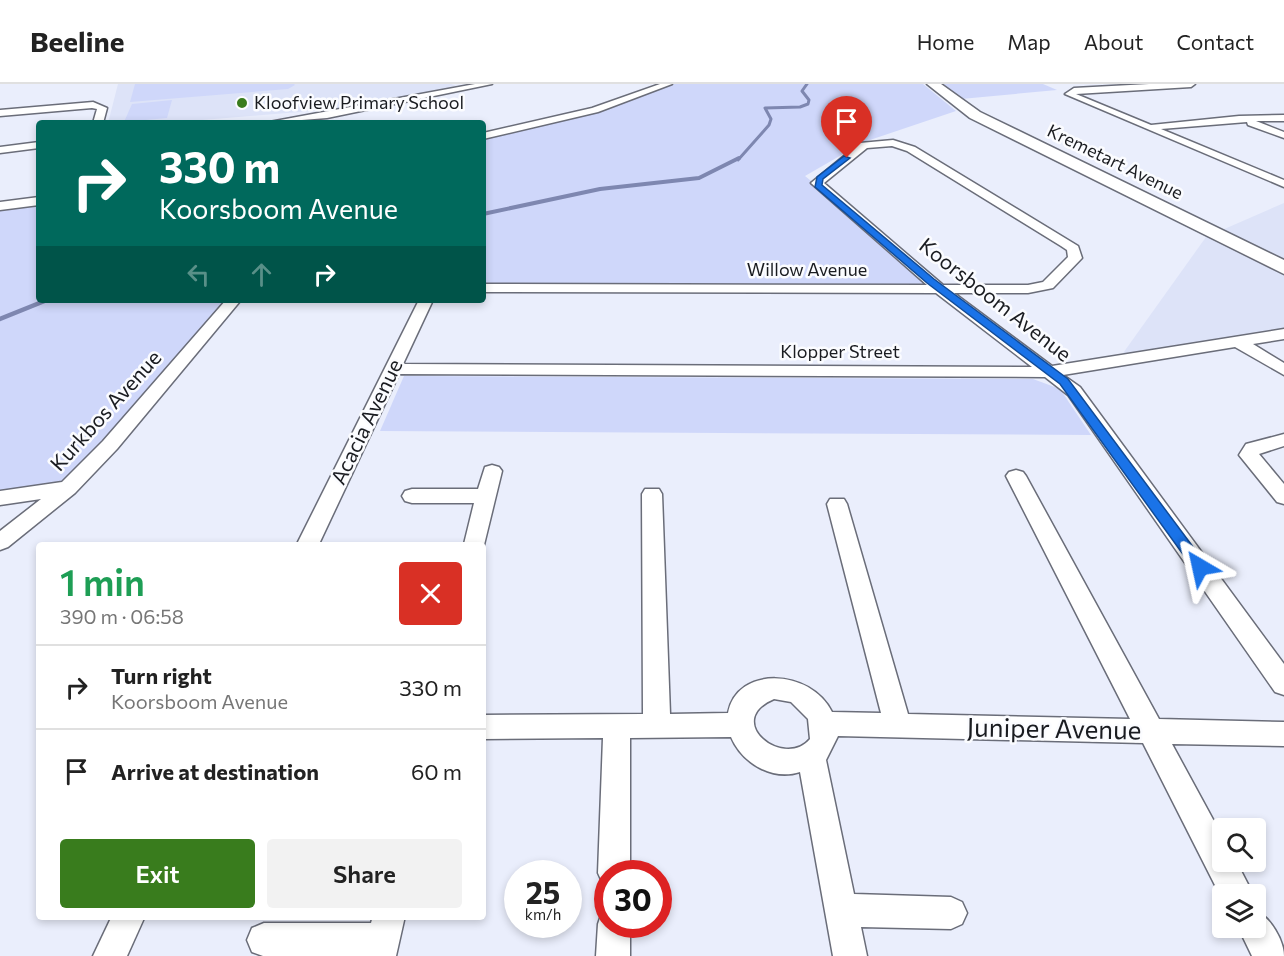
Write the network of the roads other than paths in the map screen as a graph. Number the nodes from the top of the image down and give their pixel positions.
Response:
1 (488, 84) edge
2 (668, 84) edge
3 (933, 84) edge
4 (1191, 84) edge
5 (0, 113) edge
6 (1239, 118) junction
7 (1284, 118) edge
8 (99, 120) edge
9 (291, 120) edge
10 (1150, 128) junction
11 (486, 135) edge
12 (1284, 135) edge
13 (889, 143) joint
14 (36, 145) edge
15 (0, 150) edge
16 (1284, 184) edge
17 (36, 201) edge
18 (0, 206) edge
19 (1284, 268) edge
20 (486, 288) edge
21 (941, 290) junction
22 (231, 303) edge
23 (425, 303) edge
24 (1284, 334) edge
25 (1239, 342) junction
26 (393, 369) junction
27 (1284, 370) edge
28 (1049, 372) junction
29 (1284, 440) edge
30 (492, 471) dead end
31 (1016, 476) dead end
32 (68, 488) junction
33 (652, 494) dead end
34 (412, 496) dead end
35 (486, 496) junction
36 (1284, 497) edge
37 (0, 498) edge
38 (837, 504) dead end
39 (0, 542) edge
40 (309, 542) edge
41 (475, 542) edge
42 (1284, 684) edge
43 (825, 724) junction
44 (739, 725) junction
45 (617, 726) junction
46 (657, 726) junction
47 (898, 726) junction
48 (486, 727) edge
49 (1150, 730) junction
50 (1284, 734) edge
51 (811, 756) junction
52 (614, 860) edge
53 (1232, 884) edge
54 (842, 910) junction
55 (951, 913) dead end
56 (127, 920) edge
57 (384, 937) edge
58 (614, 938) edge
59 (1260, 938) edge
60 (264, 940) dead end
61 (110, 956) edge
62 (613, 956) edge
63 (850, 956) edge
64 (1270, 956) edge

1 - 9 street
2 - 11 street
3 - 19 street, Kremetart Avenue
4 - 10 street
5 - 8 street
6 - 7 street
6 - 10 street
6 - 12 street
10 - 16 street
13 - 21 street, Koorsboom Avenue
13 - 21 street, Willow Avenue
14 - 15 street
17 - 18 street
20 - 21 street, Willow Avenue
21 - 28 street, Koorsboom Avenue
22 - 32 street, Kurkbos Avenue
23 - 26 street, Acacia Avenue
24 - 25 street, Klopper Street
25 - 27 street
25 - 28 street, Klopper Street
26 - 28 street, Klopper Street
26 - 40 street, Acacia Avenue
28 - 42 street, Koorsboom Avenue
29 - 36 street
30 - 35 street
31 - 49 street
32 - 37 street
32 - 39 street, Kurkbos Avenue
33 - 46 street
34 - 35 street
35 - 41 street
38 - 47 street
43 - 44 street
43 - 47 street, Juniper Avenue
43 - 51 street
44 - 46 street
44 - 51 street
45 - 46 street
45 - 48 street
45 - 52 street
47 - 49 street, Juniper Avenue
49 - 50 street, Juniper Avenue
49 - 53 street
51 - 54 street
54 - 55 street
54 - 63 street
56 - 61 street
57 - 60 street
58 - 62 street
59 - 64 street

